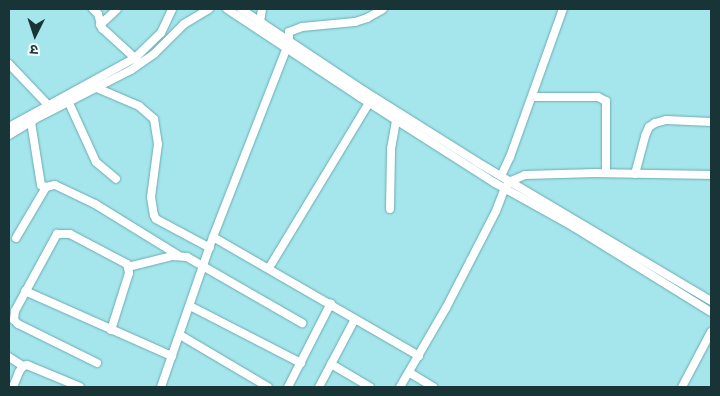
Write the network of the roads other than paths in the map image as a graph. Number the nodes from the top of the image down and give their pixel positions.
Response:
1 (93, 9) edge
2 (116, 9) edge
3 (172, 9) edge
4 (209, 9) edge
5 (227, 9) edge
6 (241, 9) edge
7 (262, 9) edge
8 (383, 9) edge
9 (563, 9) edge
10 (260, 22) junction
11 (100, 25) junction
12 (287, 45) junction
13 (138, 61) junction
14 (9, 64) edge
15 (97, 88) junction
16 (532, 97) junction
17 (69, 103) junction
18 (369, 104) junction
19 (48, 105) junction
20 (396, 120) junction
21 (31, 122) junction
22 (711, 122) edge
23 (9, 127) edge
24 (9, 135) edge
25 (606, 173) junction
26 (635, 174) junction
27 (711, 175) edge
28 (501, 176) junction
29 (116, 179) dead end
30 (511, 181) junction
31 (46, 187) junction
32 (505, 188) junction
33 (390, 209) dead end
34 (214, 237) junction
35 (16, 238) dead end
36 (210, 248) junction
37 (178, 255) junction
38 (203, 266) junction
39 (128, 267) junction
40 (269, 268) junction
41 (25, 291) junction
42 (711, 302) edge
43 (331, 303) junction
44 (190, 306) junction
45 (711, 312) edge
46 (355, 319) junction
47 (302, 323) dead end
48 (111, 330) junction
49 (711, 332) edge
50 (180, 335) junction
51 (172, 356) junction
52 (419, 356) junction
53 (9, 357) edge
54 (97, 363) dead end
55 (301, 363) junction
56 (331, 364) junction
57 (23, 366) junction
58 (410, 373) junction
59 (13, 387) edge
60 (80, 387) edge
61 (161, 387) edge
62 (268, 387) edge
63 (288, 387) edge
64 (319, 387) edge
65 (370, 387) edge
66 (400, 387) edge
67 (432, 387) edge
68 (682, 387) edge

1 - 11 street
2 - 11 street
3 - 13 street
4 - 13 street
5 - 12 street
6 - 10 street
7 - 10 street
8 - 12 street
9 - 16 street
10 - 12 street
11 - 13 street
12 - 18 street
12 - 28 street
12 - 34 street
13 - 15 street
13 - 19 street
14 - 19 street
15 - 17 street
15 - 36 street
16 - 25 street
16 - 28 street
17 - 21 street
17 - 29 street
18 - 20 street
18 - 40 street
19 - 23 street
20 - 32 street
20 - 33 street
21 - 24 street
21 - 31 street
22 - 26 street
25 - 26 street
25 - 30 street
26 - 27 street
28 - 30 street
30 - 32 street
30 - 42 street
31 - 35 street
31 - 37 street
32 - 45 street
32 - 52 street
34 - 36 street
34 - 40 street
36 - 38 street
37 - 38 street
37 - 39 street
38 - 44 street
38 - 47 street
39 - 41 street
39 - 48 street
40 - 43 street
41 - 48 street
41 - 54 street
43 - 46 street
43 - 55 street
44 - 50 street
44 - 55 street
46 - 52 street
46 - 56 street
48 - 51 street
49 - 68 street
50 - 51 street
50 - 62 street
51 - 61 street
52 - 58 street
53 - 57 street
55 - 63 street
56 - 64 street
56 - 65 street
57 - 59 street
57 - 60 street
58 - 66 street
58 - 67 street

